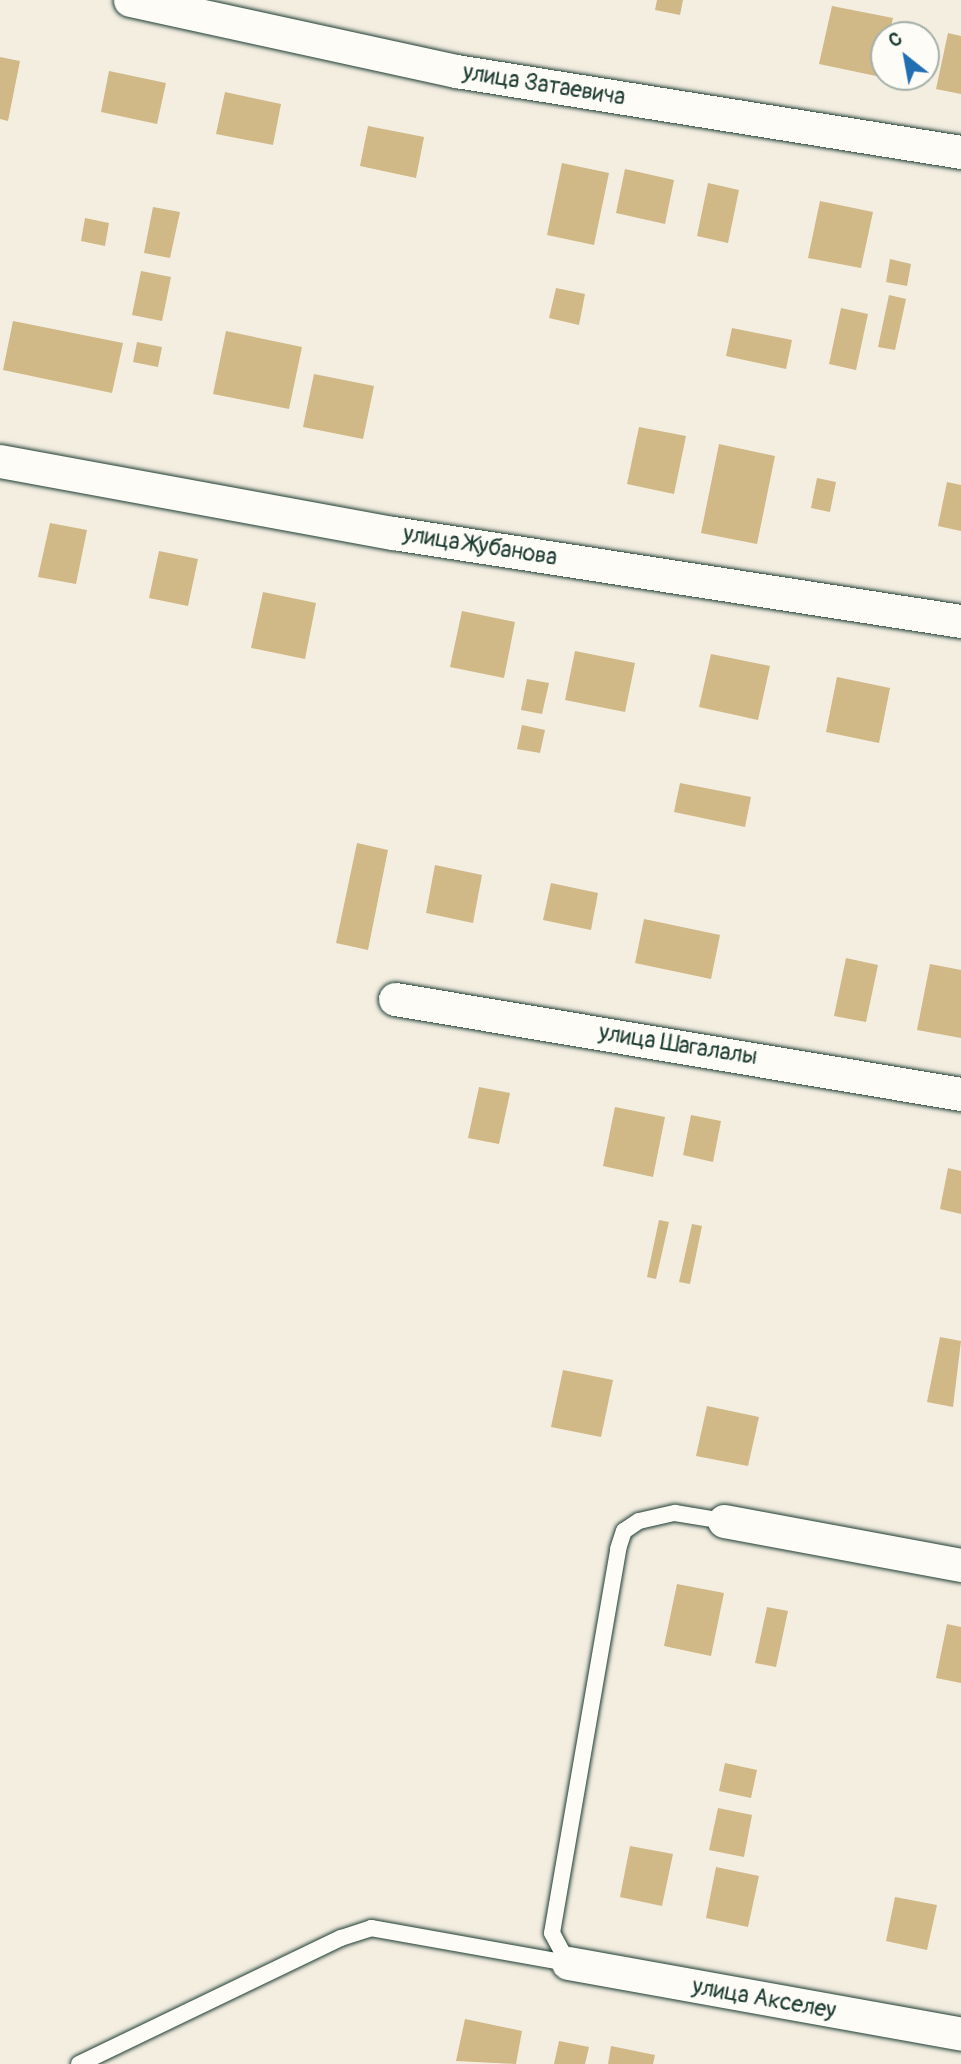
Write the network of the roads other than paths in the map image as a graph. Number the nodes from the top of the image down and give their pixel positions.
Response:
1 (130, 0) edge
2 (961, 152) edge
3 (0, 461) edge
4 (961, 621) edge
5 (395, 999) dead end
6 (961, 1094) edge
7 (724, 1521) joint
8 (961, 1565) edge
9 (568, 1964) junction
10 (961, 2035) edge
11 (79, 2064) edge

1 - 2 street, улица Затаевича
3 - 4 street, улица Жубанова
5 - 6 street, улица Шагалалы
7 - 8 street
7 - 9 lane
9 - 10 street, улица Акселеу
9 - 11 lane

